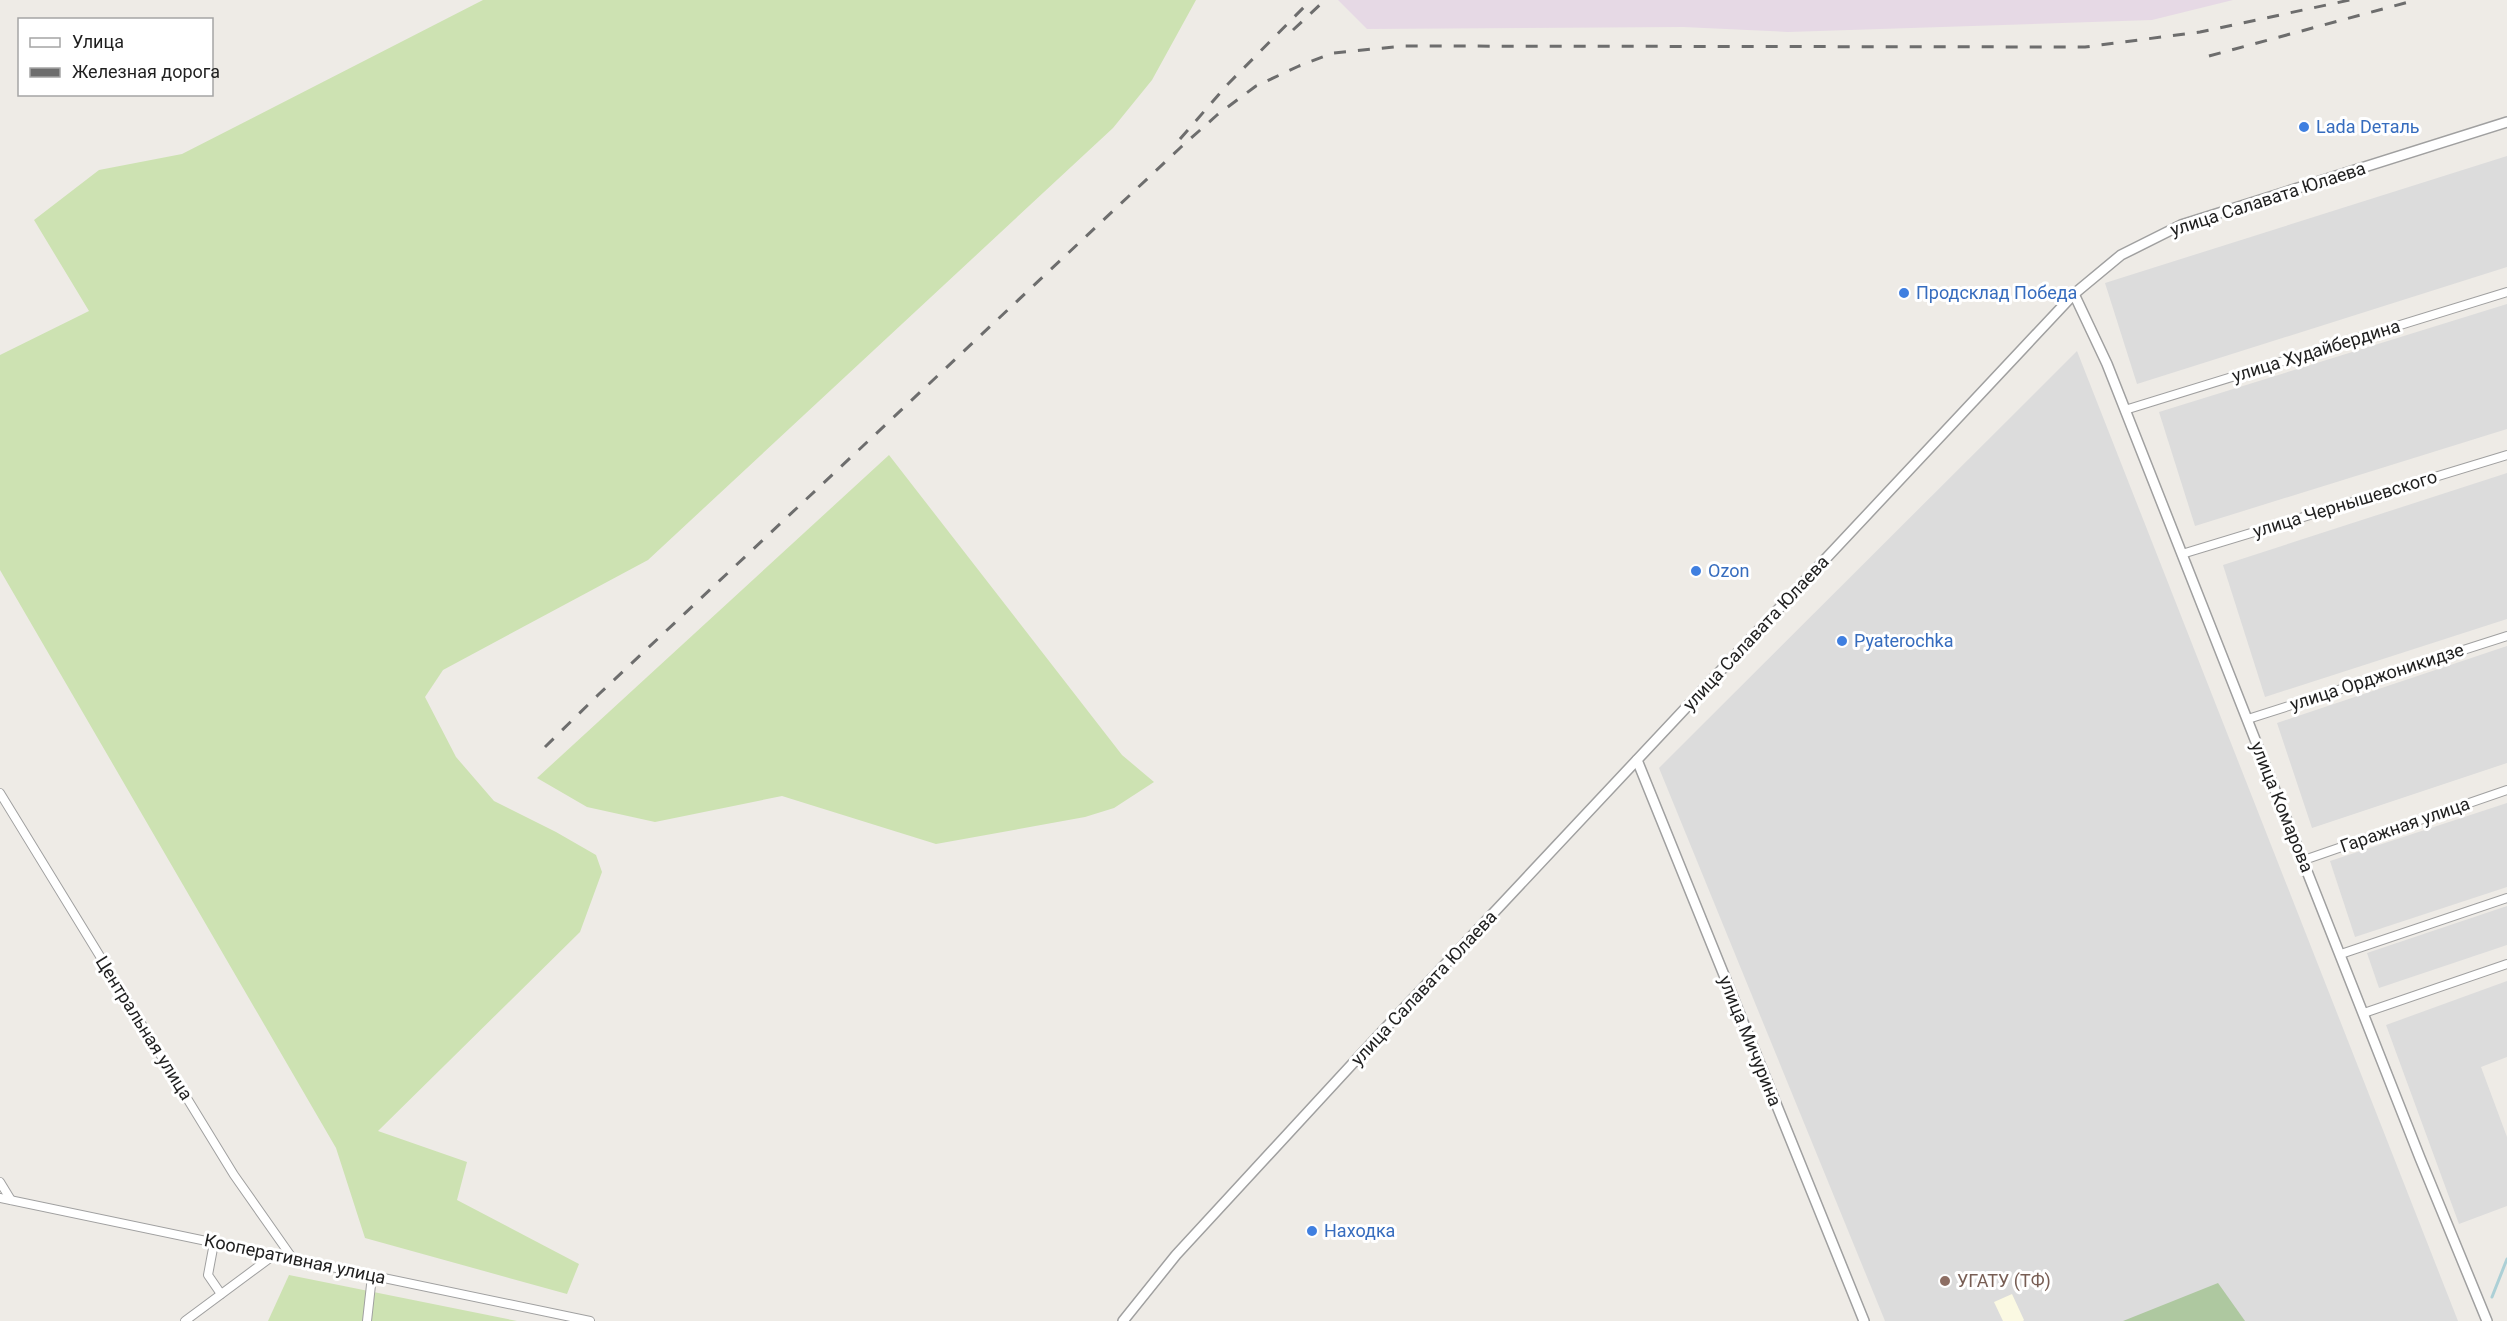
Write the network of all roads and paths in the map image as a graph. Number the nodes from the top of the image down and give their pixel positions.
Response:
1 (2507, 122) edge
2 (2507, 292) edge
3 (2074, 294) junction
4 (2125, 410) junction
5 (2507, 455) edge
6 (2182, 554) junction
7 (2507, 636) edge
8 (2248, 719) junction
9 (1637, 760) junction
10 (2507, 790) edge
11 (0, 793) edge
12 (2304, 860) junction
13 (2507, 898) edge
14 (2341, 954) junction
15 (2507, 964) edge
16 (2364, 1013) junction
17 (0, 1182) edge
18 (0, 1198) edge
19 (11, 1200) junction
20 (214, 1243) junction
21 (274, 1255) junction
22 (293, 1259) junction
23 (372, 1276) junction
24 (221, 1294) junction
25 (184, 1321) edge
26 (367, 1321) edge
27 (590, 1321) edge
28 (1123, 1321) edge
29 (1864, 1321) edge
30 (2487, 1321) edge

1 - 3 street, улица Салавата Юлаева
2 - 4 street, улица Худайбердина
3 - 4 street, улица Комарова
3 - 9 street, улица Салавата Юлаева
4 - 6 street, улица Комарова
5 - 6 street, улица Чернышевского
6 - 8 street, улица Комарова
7 - 8 street, улица Орджоникидзе
8 - 12 street, улица Комарова
9 - 28 street, улица Салавата Юлаева
9 - 29 street, улица Мичурина
10 - 12 street, Гаражная улица
11 - 22 street, Центральная улица
12 - 14 street, улица Комарова
13 - 14 street
14 - 16 street, улица Комарова
15 - 16 street
16 - 30 street, улица Комарова
17 - 19 street
18 - 19 street, Кооперативная улица
19 - 20 street, Кооперативная улица
20 - 21 street, Кооперативная улица
20 - 24 street
21 - 22 street, Кооперативная улица
21 - 24 street
22 - 23 street, Кооперативная улица
23 - 26 street
23 - 27 street, Кооперативная улица
24 - 25 street

